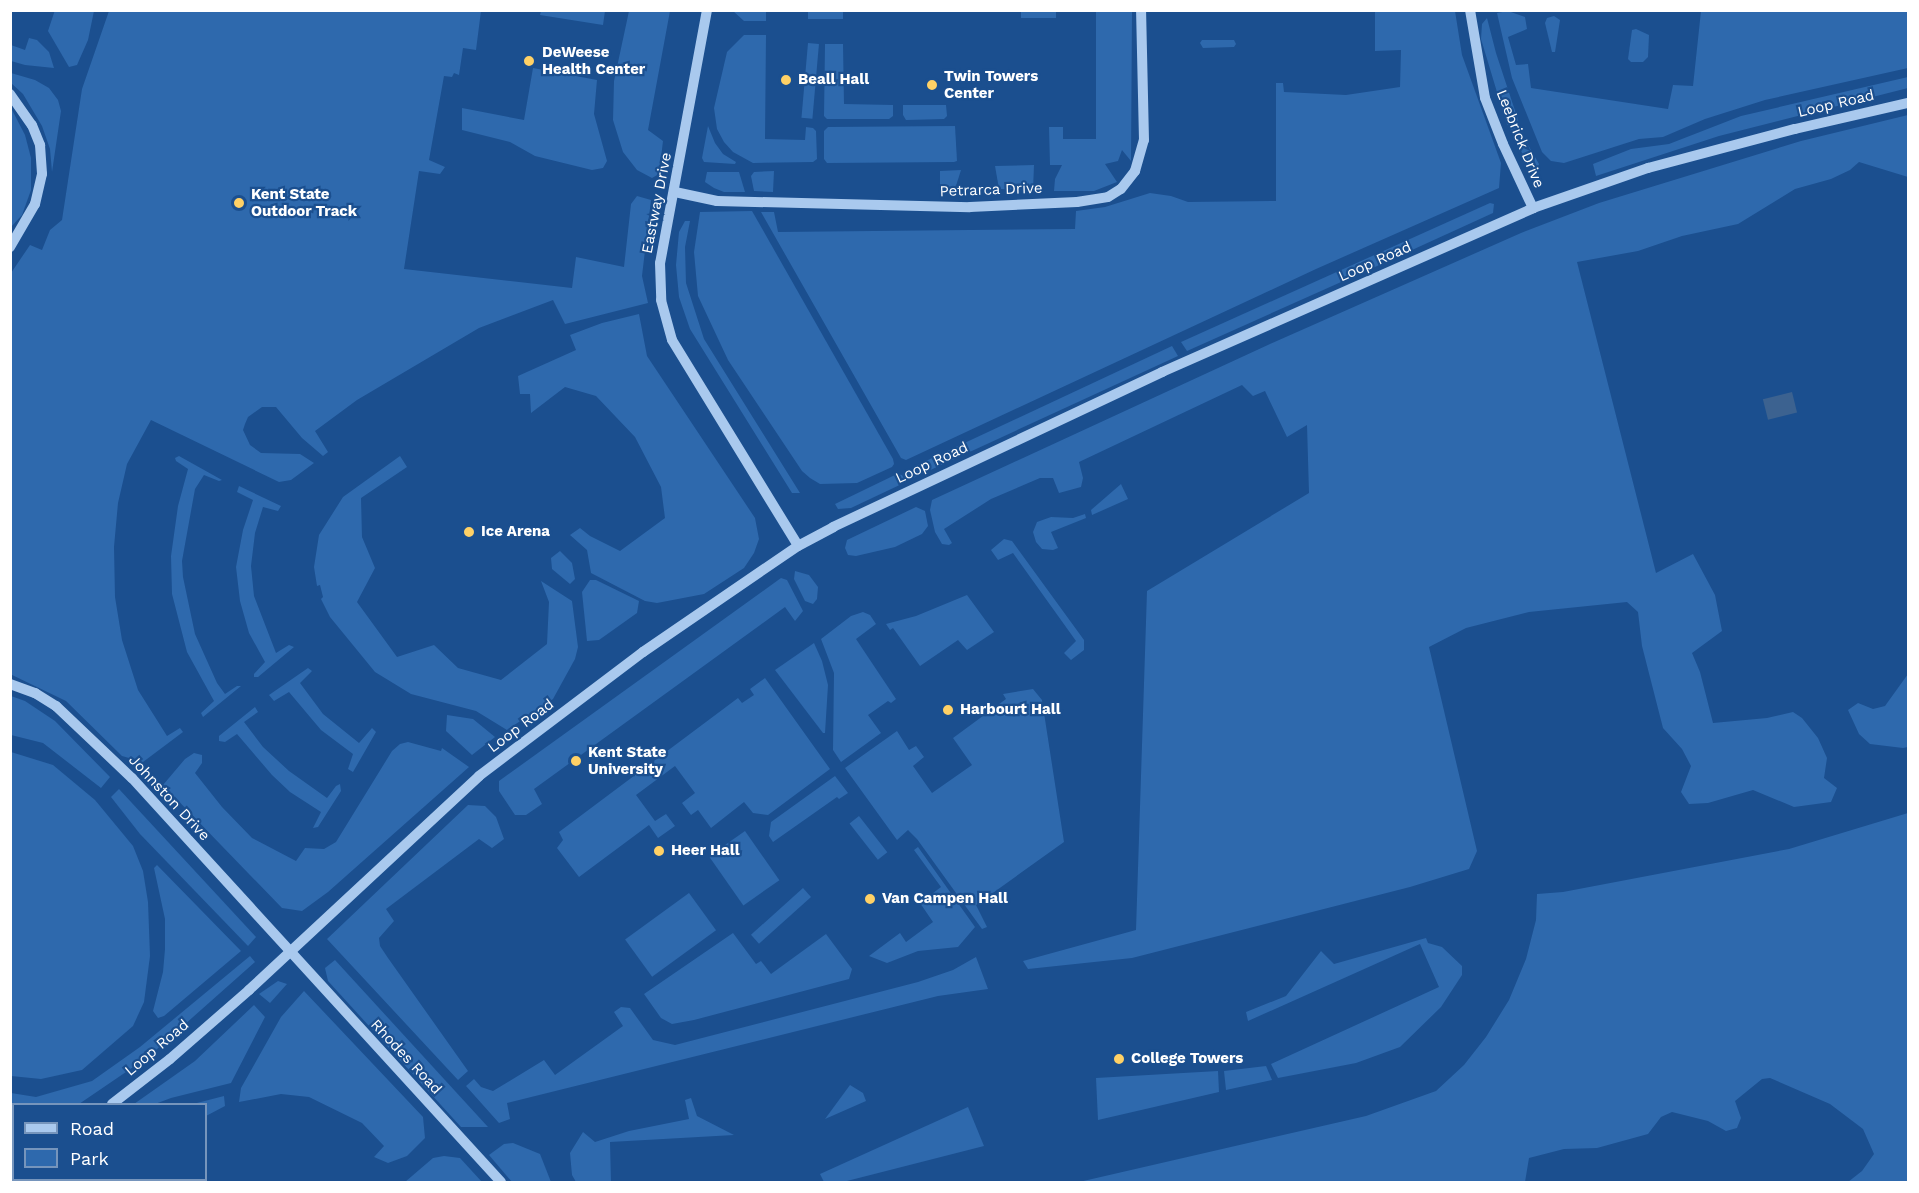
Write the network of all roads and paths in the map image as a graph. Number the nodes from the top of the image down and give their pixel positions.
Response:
1 (707, 10) edge
2 (1141, 10) edge
3 (1470, 10) edge
4 (10, 94) edge
5 (1908, 103) edge
6 (675, 192) junction
7 (1533, 208) junction
8 (10, 247) edge
9 (798, 546) junction
10 (10, 684) edge
11 (289, 952) junction
12 (113, 1103) edge
13 (501, 1182) edge

1 - 6 street, Eastway Drive
2 - 6 street, Petrarca Drive
3 - 7 street, Leebrick Drive
4 - 8 street
5 - 7 street, Loop Road
6 - 9 street, Eastway Drive
7 - 9 street, Loop Road
9 - 11 street, Loop Road
10 - 11 street, Johnston Drive
11 - 12 street, Loop Road
11 - 13 street, Rhodes Road

